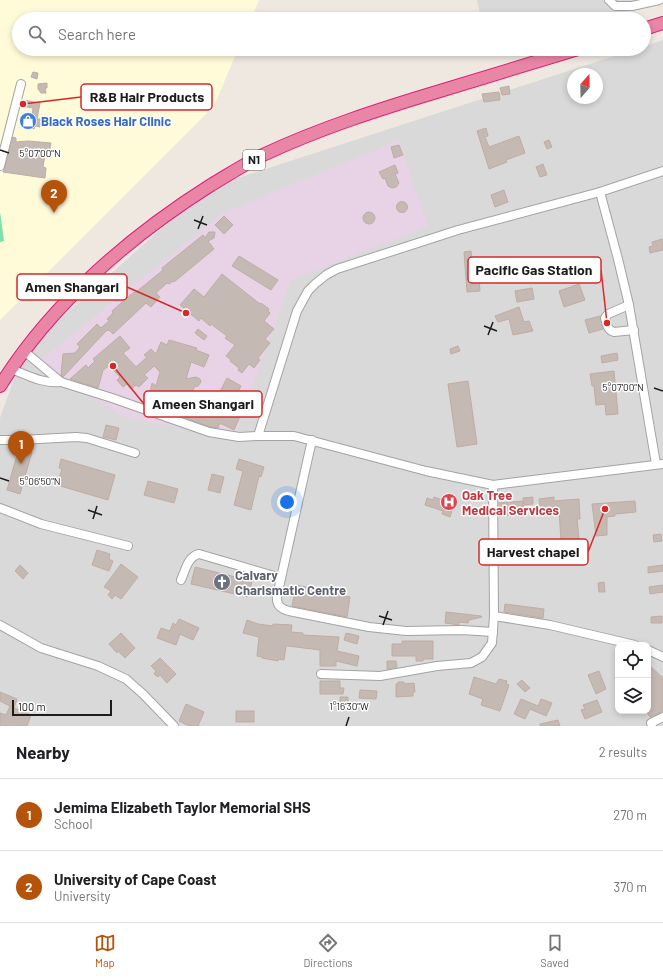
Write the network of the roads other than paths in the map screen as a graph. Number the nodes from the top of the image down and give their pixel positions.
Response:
1 (609, 0) edge
2 (659, 0) edge
3 (631, 3) edge
4 (663, 23) edge
5 (651, 27) edge
6 (555, 56) edge
7 (21, 84) dead end
8 (0, 166) edge
9 (663, 171) edge
10 (600, 192) junction
11 (629, 305) junction
12 (634, 330) junction
13 (24, 351) junction
14 (11, 368) junction
15 (61, 382) junction
16 (0, 386) edge
17 (258, 436) junction
18 (0, 440) edge
19 (312, 440) junction
20 (135, 453) dead end
21 (660, 464) edge
22 (493, 485) junction
23 (0, 508) edge
24 (128, 546) dead end
25 (281, 578) junction
26 (180, 580) dead end
27 (494, 616) junction
28 (0, 625) edge
29 (494, 632) junction
30 (623, 642) edge
31 (651, 651) edge
32 (663, 657) edge
33 (321, 674) dead end
34 (663, 717) edge
35 (649, 725) edge
36 (174, 726) edge

1 - 3 street
2 - 3 street
4 - 5 highway
6 - 13 highway, N1
7 - 8 street
9 - 10 street
10 - 11 street
10 - 17 street
11 - 12 street
11 - 12 street
12 - 21 street
13 - 14 highway, N1
13 - 15 street
14 - 15 street
14 - 16 highway, N1
15 - 17 street
17 - 19 street
18 - 20 street
19 - 22 street
19 - 25 street
21 - 22 street
22 - 27 street
23 - 24 street
25 - 26 street
25 - 29 street
27 - 29 street
27 - 30 street
28 - 36 street
29 - 33 street
31 - 32 street
34 - 35 street

